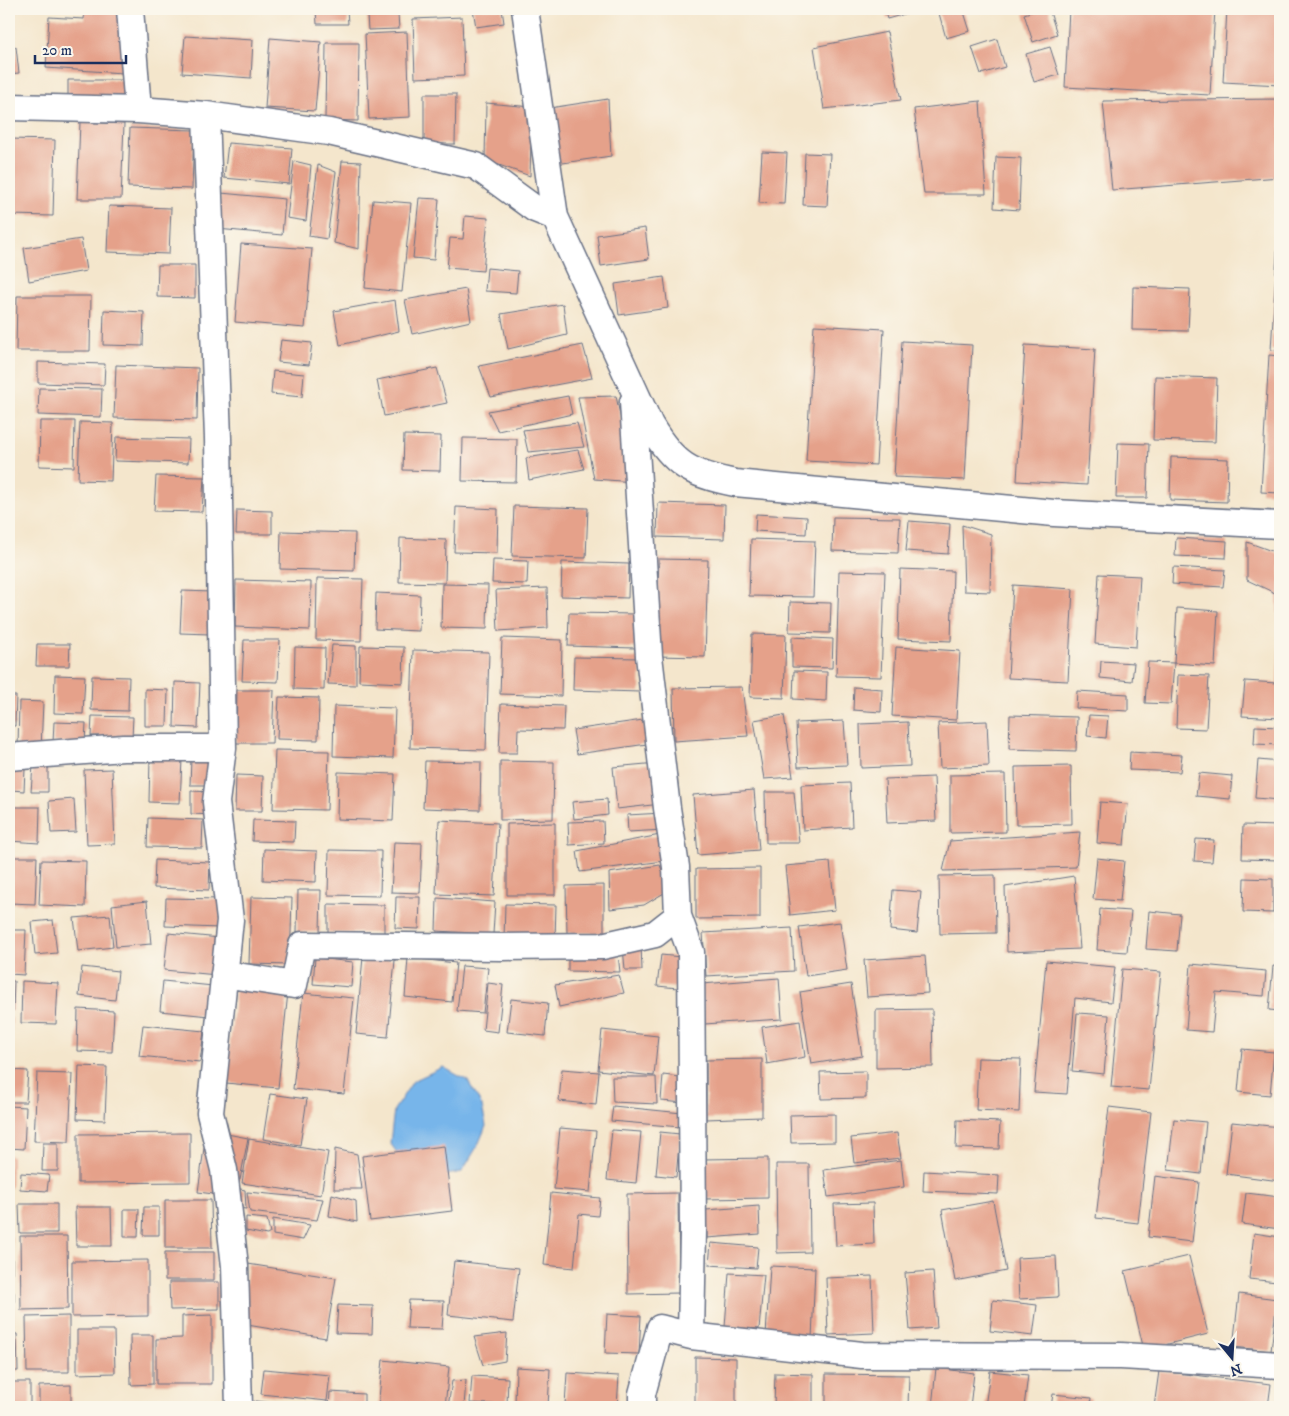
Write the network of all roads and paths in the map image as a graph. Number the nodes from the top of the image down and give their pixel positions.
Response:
1 (130, 9) edge
2 (526, 9) edge
3 (9, 107) edge
4 (138, 110) junction
5 (206, 115) junction
6 (556, 217) junction
7 (632, 386) junction
8 (1280, 526) edge
9 (223, 748) junction
10 (9, 757) edge
11 (678, 916) junction
12 (224, 974) junction
13 (691, 1336) junction
14 (1280, 1365) edge
15 (239, 1407) edge
16 (642, 1407) edge

1 - 4 street
2 - 6 street
3 - 4 street
4 - 5 street
5 - 6 street
5 - 9 street
6 - 7 street
7 - 8 street
7 - 11 street
9 - 10 street
9 - 12 street
11 - 12 street
11 - 13 street
12 - 15 street
13 - 14 street
13 - 16 street

